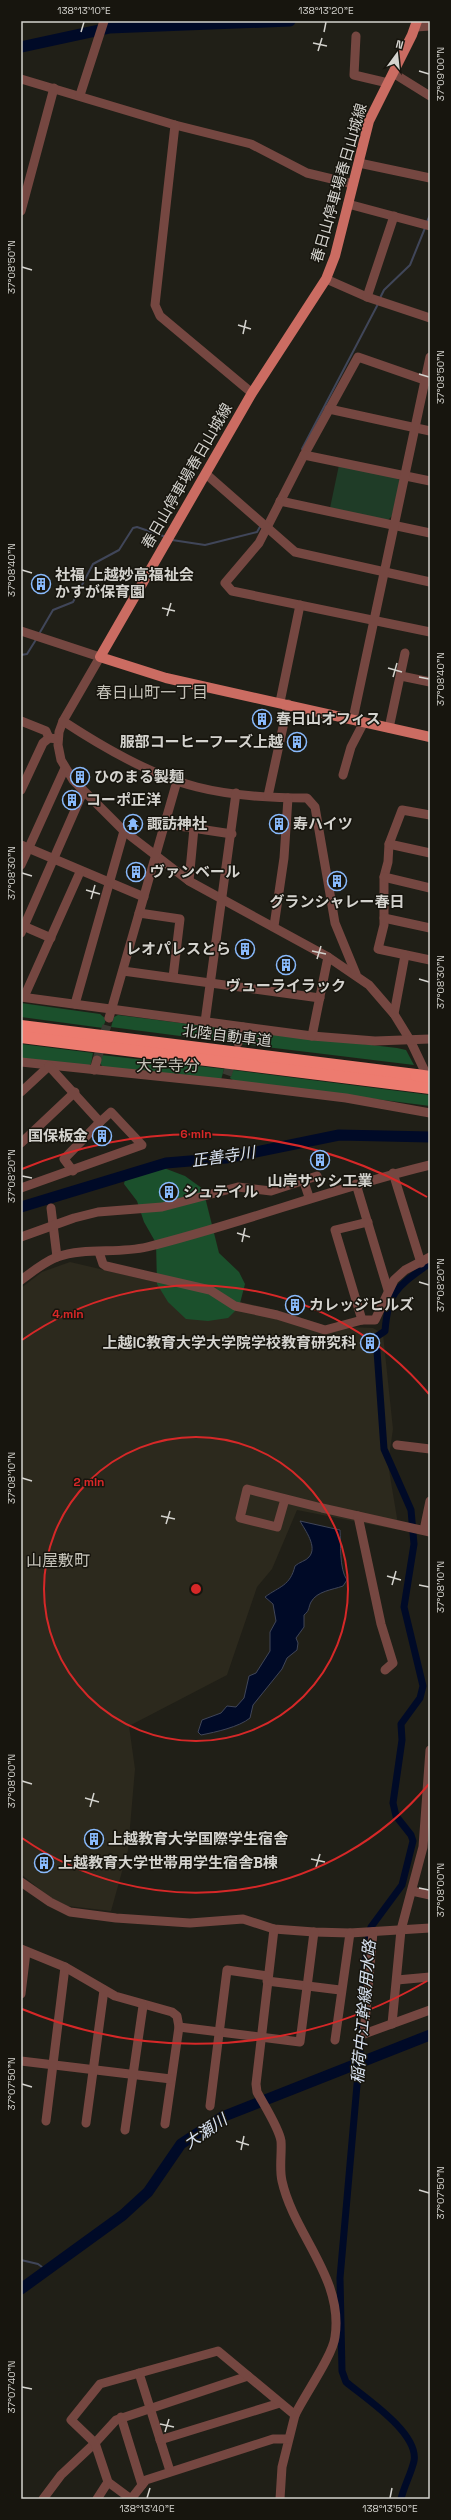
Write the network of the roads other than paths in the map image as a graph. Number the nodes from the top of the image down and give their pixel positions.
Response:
1 (104, 21) edge
2 (416, 24) edge
3 (430, 26) edge
4 (356, 36) dead end
5 (393, 73) junction
6 (21, 79) edge
7 (388, 83) junction
8 (54, 88) junction
9 (80, 95) junction
10 (430, 96) edge
11 (175, 125) junction
12 (359, 163) junction
13 (430, 178) edge
14 (353, 184) junction
15 (348, 204) junction
16 (21, 211) edge
17 (394, 216) junction
18 (430, 226) edge
19 (326, 279) junction
20 (367, 297) junction
21 (430, 318) edge
22 (430, 356) edge
23 (427, 381) edge
24 (252, 393) junction
25 (329, 409) junction
26 (414, 428) junction
27 (430, 431) edge
28 (304, 454) junction
29 (206, 474) junction
30 (405, 476) junction
31 (430, 481) edge
32 (280, 501) junction
33 (394, 525) junction
34 (267, 529) junction
35 (430, 533) edge
36 (385, 572) junction
37 (430, 582) edge
38 (300, 606) junction
39 (375, 620) junction
40 (21, 631) edge
41 (430, 632) edge
42 (405, 653) dead end
43 (100, 657) junction
44 (401, 676) junction
45 (430, 682) edge
46 (284, 703) junction
47 (353, 719) junction
48 (21, 721) edge
49 (63, 721) junction
50 (364, 722) junction
51 (389, 728) junction
52 (430, 737) edge
53 (54, 739) junction
54 (65, 768) junction
55 (343, 774) dead end
56 (177, 781) junction
57 (21, 790) edge
58 (84, 792) junction
59 (236, 793) junction
60 (268, 796) junction
61 (288, 798) junction
62 (430, 815) edge
63 (166, 824) junction
64 (194, 828) junction
65 (124, 830) junction
66 (232, 834) junction
67 (389, 844) junction
68 (25, 846) edge
69 (430, 853) edge
70 (156, 857) junction
71 (54, 859) junction
72 (21, 865) edge
73 (80, 872) junction
74 (384, 878) junction
75 (189, 881) junction
76 (109, 884) junction
77 (430, 888) edge
78 (144, 897) junction
79 (222, 897) junction
80 (139, 913) junction
81 (384, 918) junction
82 (274, 926) junction
83 (22, 928) edge
84 (430, 928) edge
85 (51, 938) junction
86 (405, 955) junction
87 (328, 957) junction
88 (430, 960) edge
89 (123, 970) junction
90 (356, 974) junction
91 (173, 977) junction
92 (210, 984) junction
93 (22, 997) edge
94 (320, 998) junction
95 (75, 1004) junction
96 (110, 1014) junction
97 (394, 1014) junction
98 (205, 1022) junction
99 (21, 1026) edge
100 (244, 1027) junction
101 (312, 1036) junction
102 (21, 1037) edge
103 (430, 1038) edge
104 (410, 1040) junction
105 (238, 1043) dead end
106 (97, 1060) tunnel mouth
107 (21, 1062) edge
108 (49, 1066) junction
109 (94, 1070) junction
110 (430, 1077) edge
111 (424, 1083) edge
112 (21, 1092) edge
113 (75, 1092) junction
114 (430, 1113) edge
115 (100, 1122) junction
116 (21, 1144) edge
117 (430, 1164) edge
118 (72, 1171) junction
119 (393, 1173) junction
120 (317, 1176) dead end
121 (304, 1179) junction
122 (356, 1184) junction
123 (21, 1188) edge
124 (309, 1197) junction
125 (51, 1208) dead end
126 (368, 1222) junction
127 (52, 1226) junction
128 (21, 1237) edge
129 (99, 1252) junction
130 (57, 1257) junction
131 (430, 1257) edge
132 (421, 1263) junction
133 (21, 1280) edge
134 (388, 1290) junction
135 (362, 1320) junction
136 (397, 1445) dead end
137 (430, 1449) edge
138 (284, 1499) junction
139 (430, 1501) edge
140 (358, 1516) junction
141 (427, 1531) edge
142 (385, 1670) dead end
143 (430, 1750) edge
144 (428, 1795) edge
145 (427, 1848) edge
146 (21, 1882) edge
147 (412, 1891) junction
148 (430, 1895) edge
149 (430, 1928) edge
150 (274, 1929) junction
151 (401, 1930) junction
152 (314, 1932) junction
153 (373, 1932) junction
154 (350, 1933) junction
155 (24, 1950) edge
156 (65, 1967) junction
157 (430, 1977) edge
158 (268, 1979) junction
159 (397, 1980) junction
160 (307, 1986) junction
161 (104, 1990) junction
162 (340, 1990) junction
163 (21, 1994) edge
164 (143, 2006) junction
165 (430, 2010) edge
166 (392, 2024) junction
167 (179, 2027) junction
168 (219, 2031) junction
169 (261, 2036) junction
170 (335, 2040) dead end
171 (21, 2061) edge
172 (52, 2065) junction
173 (93, 2070) junction
174 (132, 2074) junction
175 (171, 2079) junction
176 (210, 2106) dead end
177 (46, 2121) dead end
178 (86, 2123) dead end
179 (166, 2124) dead end
180 (124, 2130) dead end
181 (140, 2373) junction
182 (248, 2376) junction
183 (280, 2403) junction
184 (149, 2408) junction
185 (295, 2415) junction
186 (121, 2417) junction
187 (288, 2439) junction
188 (160, 2440) junction
189 (96, 2443) junction
190 (170, 2471) junction
191 (108, 2482) junction
192 (142, 2485) junction
193 (43, 2499) edge
194 (97, 2499) edge
195 (131, 2499) edge
196 (280, 2499) edge

1 - 9 street
2 - 3 street
2 - 5 main road, 春日山停車場春日山城線
4 - 7 street
5 - 7 main road, 春日山停車場春日山城線
5 - 10 street
6 - 8 street
7 - 12 main road, 春日山停車場春日山城線
8 - 9 street
8 - 16 street
9 - 11 street
11 - 14 street
11 - 24 street
12 - 13 street
12 - 14 main road, 春日山停車場春日山城線
14 - 15 main road, 春日山停車場春日山城線
15 - 17 street
15 - 19 main road, 春日山停車場春日山城線
17 - 18 street
17 - 20 street
19 - 20 street
19 - 24 main road, 春日山停車場春日山城線
20 - 21 street
22 - 23 street
23 - 25 street
23 - 26 street
24 - 29 main road, 春日山停車場春日山城線
25 - 26 street
25 - 28 street
26 - 27 street
26 - 30 street
28 - 30 street
28 - 32 street
29 - 34 street
29 - 43 main road, 春日山停車場春日山城線
30 - 31 street
30 - 33 street
32 - 33 street
32 - 34 street
33 - 35 street
33 - 36 street
34 - 36 street
34 - 38 street
36 - 37 street
36 - 39 street
38 - 39 street
38 - 46 street
39 - 41 street
39 - 47 street
40 - 43 street
42 - 44 street
43 - 46 main road
43 - 49 street
44 - 45 street
44 - 51 street
46 - 47 main road
46 - 60 street
47 - 50 main road
48 - 53 street
49 - 53 street
49 - 56 street
50 - 51 main road
50 - 55 street
51 - 52 main road
53 - 54 street
53 - 57 street
54 - 58 street
54 - 68 street
56 - 59 street
56 - 63 street
58 - 65 street
58 - 71 street
59 - 60 street
59 - 66 street
60 - 61 street
61 - 82 street
61 - 90 street
62 - 67 street
63 - 64 street
63 - 70 street
64 - 66 street
64 - 75 street
65 - 70 street
65 - 76 street
66 - 79 street
67 - 69 street
67 - 74 street
68 - 71 street
68 - 72 street
70 - 75 street
70 - 78 street
71 - 73 street
71 - 83 street
73 - 76 street
73 - 85 street
74 - 77 street
74 - 81 street
75 - 79 street
76 - 78 street
76 - 95 street
78 - 80 street
79 - 82 street
79 - 92 street
80 - 89 street
80 - 91 street
81 - 84 street
81 - 86 street
82 - 87 street
83 - 85 street
85 - 93 street
86 - 88 street
86 - 97 street
87 - 90 street
87 - 94 street
89 - 91 street
89 - 96 street
90 - 97 street
91 - 92 street
92 - 94 street
92 - 98 street
93 - 95 street
94 - 101 street
95 - 96 street
96 - 98 street
97 - 104 street
98 - 100 street
99 - 111 highway, 北陸自動車道
100 - 101 street
100 - 105 street
101 - 104 street
102 - 111 highway, 北陸自動車道
103 - 104 street
104 - 111 street
106 - 109 street
107 - 108 street
108 - 109 street
108 - 112 street
108 - 113 street
109 - 114 street
110 - 111 highway, 北陸自動車道, bridge
113 - 115 street
113 - 116 street
115 - 118 street
115 - 118 street
117 - 119 street
118 - 123 street
119 - 122 street
119 - 132 street
120 - 121 street
121 - 124 street
121 - 127 street
122 - 124 street
122 - 126 street
124 - 129 street
125 - 127 street
126 - 134 street
126 - 135 street
127 - 128 street
127 - 130 street
129 - 130 street
129 - 135 street
130 - 133 street
131 - 132 street
132 - 134 street
134 - 135 street
136 - 137 street
138 - 138 street
138 - 140 street
139 - 141 street
140 - 141 street
140 - 142 street
143 - 144 street
144 - 145 street
145 - 147 street
146 - 150 street
147 - 148 street
147 - 151 street
149 - 151 street
150 - 152 street
150 - 158 street
151 - 153 street
151 - 159 street
152 - 154 street
152 - 160 street
153 - 154 street
153 - 166 street
154 - 162 street
155 - 156 street
155 - 163 street
156 - 161 street
156 - 172 street
157 - 159 street
158 - 160 street
158 - 168 street
158 - 169 street
159 - 166 street
160 - 162 street
160 - 169 street
161 - 164 street
161 - 173 street
162 - 170 street
164 - 167 street
164 - 174 street
165 - 166 street
167 - 168 street
167 - 175 street
168 - 169 street
168 - 176 street
169 - 185 street
171 - 172 street
172 - 173 street
172 - 177 street
173 - 174 street
173 - 178 street
174 - 175 street
174 - 180 street
175 - 179 street
181 - 182 street
181 - 184 street
181 - 189 street
182 - 183 street
182 - 184 street
183 - 185 street
183 - 188 street
184 - 186 street
184 - 188 street
185 - 187 street
186 - 189 street
186 - 192 street
187 - 190 street
187 - 196 street
188 - 190 street
189 - 191 street
189 - 193 street
190 - 192 street
191 - 194 street
191 - 195 street
192 - 195 street

